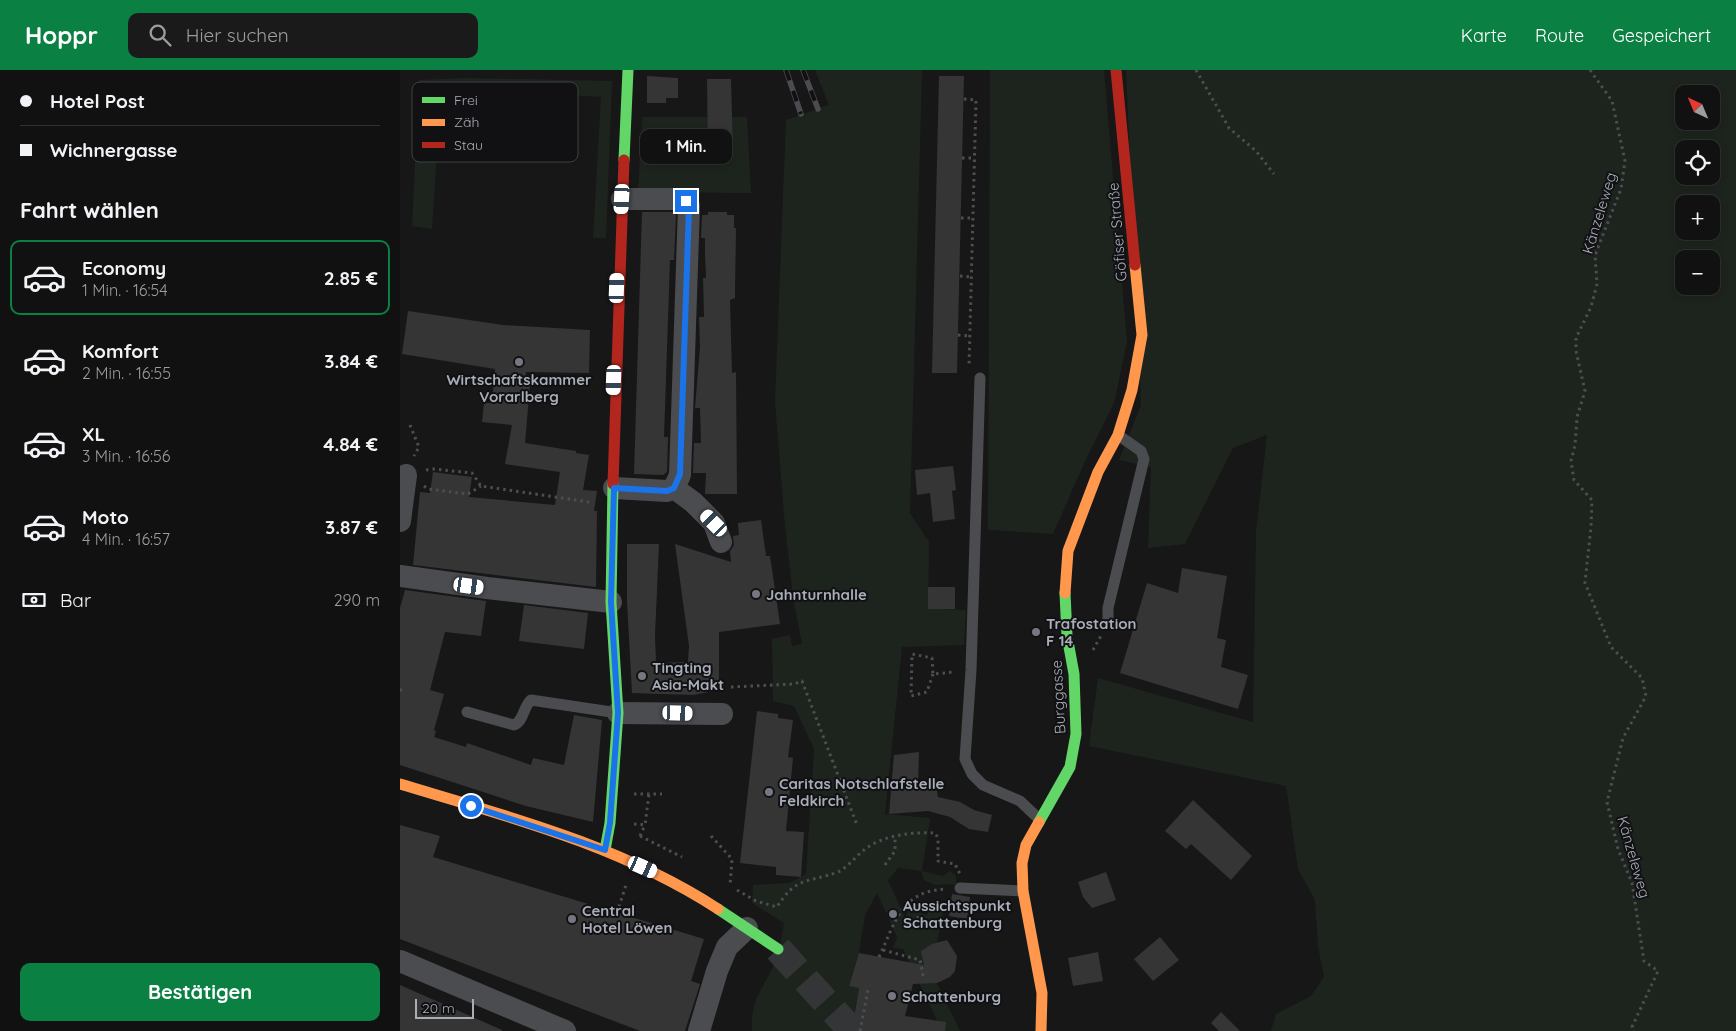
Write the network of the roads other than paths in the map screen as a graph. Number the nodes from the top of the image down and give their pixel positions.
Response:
1 (628, 70) edge
2 (1116, 70) edge
3 (622, 199) junction
4 (980, 378) road end
5 (1132, 390) joint
6 (1118, 435) junction
7 (406, 475) road end
8 (674, 488) junction
9 (613, 497) junction
10 (400, 521) edge
11 (721, 542) dead end
12 (400, 576) edge
13 (611, 602) junction
14 (1108, 622) dead end
15 (467, 712) dead end
16 (618, 713) junction
17 (722, 714) dead end
18 (400, 784) edge
19 (1039, 819) junction
20 (605, 850) junction
21 (960, 888) road end
22 (1023, 891) junction
23 (747, 928) junction
24 (778, 949) tunnel mouth
25 (400, 961) edge
26 (565, 1031) edge
27 (699, 1031) edge
28 (1041, 1031) edge

1 - 3 main road
2 - 5 main road, Göfiser Straße
3 - 8 street
3 - 9 main road
4 - 19 lane
5 - 6 main road, Burggasse
6 - 14 lane
6 - 19 main road, Burggasse
7 - 10 street
8 - 9 street
8 - 11 street
9 - 13 main road
12 - 13 street
13 - 16 main road
15 - 16 lane
16 - 17 street
16 - 20 main road
18 - 20 main road
19 - 22 main road, Burggasse
20 - 23 main road
21 - 22 lane
22 - 28 main road, Burggasse
23 - 24 main road
23 - 27 street
25 - 26 street

